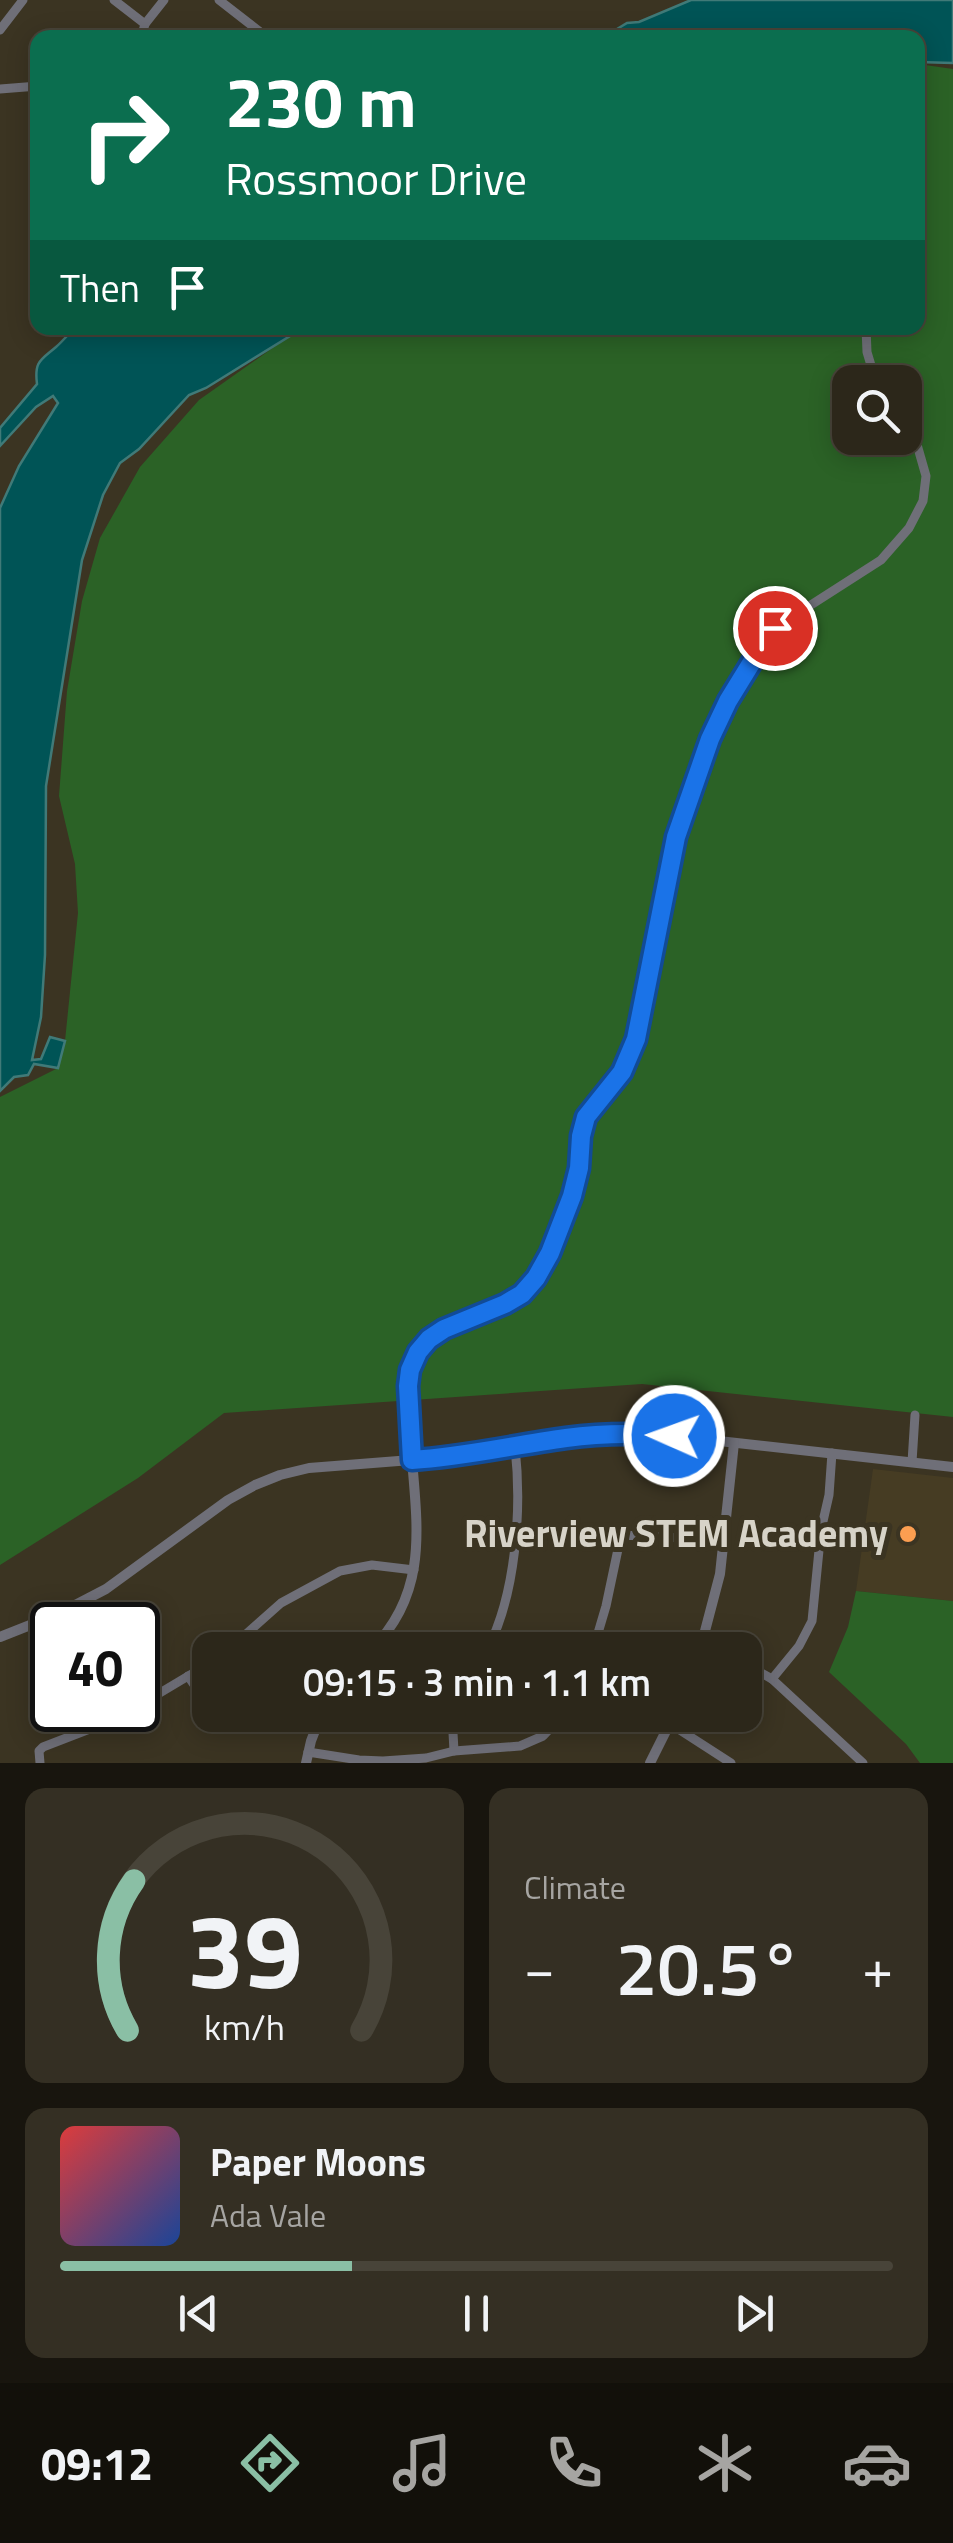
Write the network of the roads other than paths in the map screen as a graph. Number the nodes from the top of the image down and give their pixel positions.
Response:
1 (23, 0) edge
2 (114, 0) edge
3 (164, 0) edge
4 (220, 0) edge
5 (144, 24) junction
6 (0, 30) edge
7 (142, 30) edge
8 (258, 30) edge
9 (30, 87) edge
10 (0, 89) edge
11 (866, 335) edge
12 (871, 365) edge
13 (921, 455) edge
14 (915, 1415) dead end
15 (734, 1443) junction
16 (515, 1447) junction
17 (832, 1453) junction
18 (412, 1460) junction
19 (912, 1462) junction
20 (953, 1467) edge
21 (724, 1540) junction
22 (414, 1570) junction
23 (81, 1602) edge
24 (30, 1625) edge
25 (248, 1632) edge
26 (387, 1632) edge
27 (494, 1632) edge
28 (598, 1632) edge
29 (708, 1632) edge
30 (0, 1637) edge
31 (192, 1674) edge
32 (762, 1674) edge
33 (188, 1676) junction
34 (772, 1680) junction
35 (192, 1682) edge
36 (160, 1693) edge
37 (77, 1732) edge
38 (315, 1732) edge
39 (453, 1732) edge
40 (547, 1732) edge
41 (666, 1732) edge
42 (689, 1732) edge
43 (454, 1751) junction
44 (307, 1758) edge
45 (40, 1763) edge
46 (650, 1763) edge
47 (730, 1763) edge
48 (863, 1763) edge

1 - 6 street
2 - 5 street
3 - 5 street
4 - 8 street
5 - 7 street
9 - 10 street
11 - 12 street
13 - 18 street
14 - 19 street
15 - 16 street
15 - 17 street
15 - 21 street
16 - 18 street
16 - 27 street
17 - 19 street
17 - 34 street
18 - 22 street
18 - 23 street
19 - 20 street
21 - 28 street
21 - 29 street
22 - 25 street
22 - 26 street
24 - 30 street
31 - 33 street
32 - 34 street
33 - 35 street
33 - 36 street
34 - 48 street
37 - 45 street
38 - 44 street
39 - 43 street
40 - 43 street
41 - 46 street
42 - 47 street
43 - 44 street

